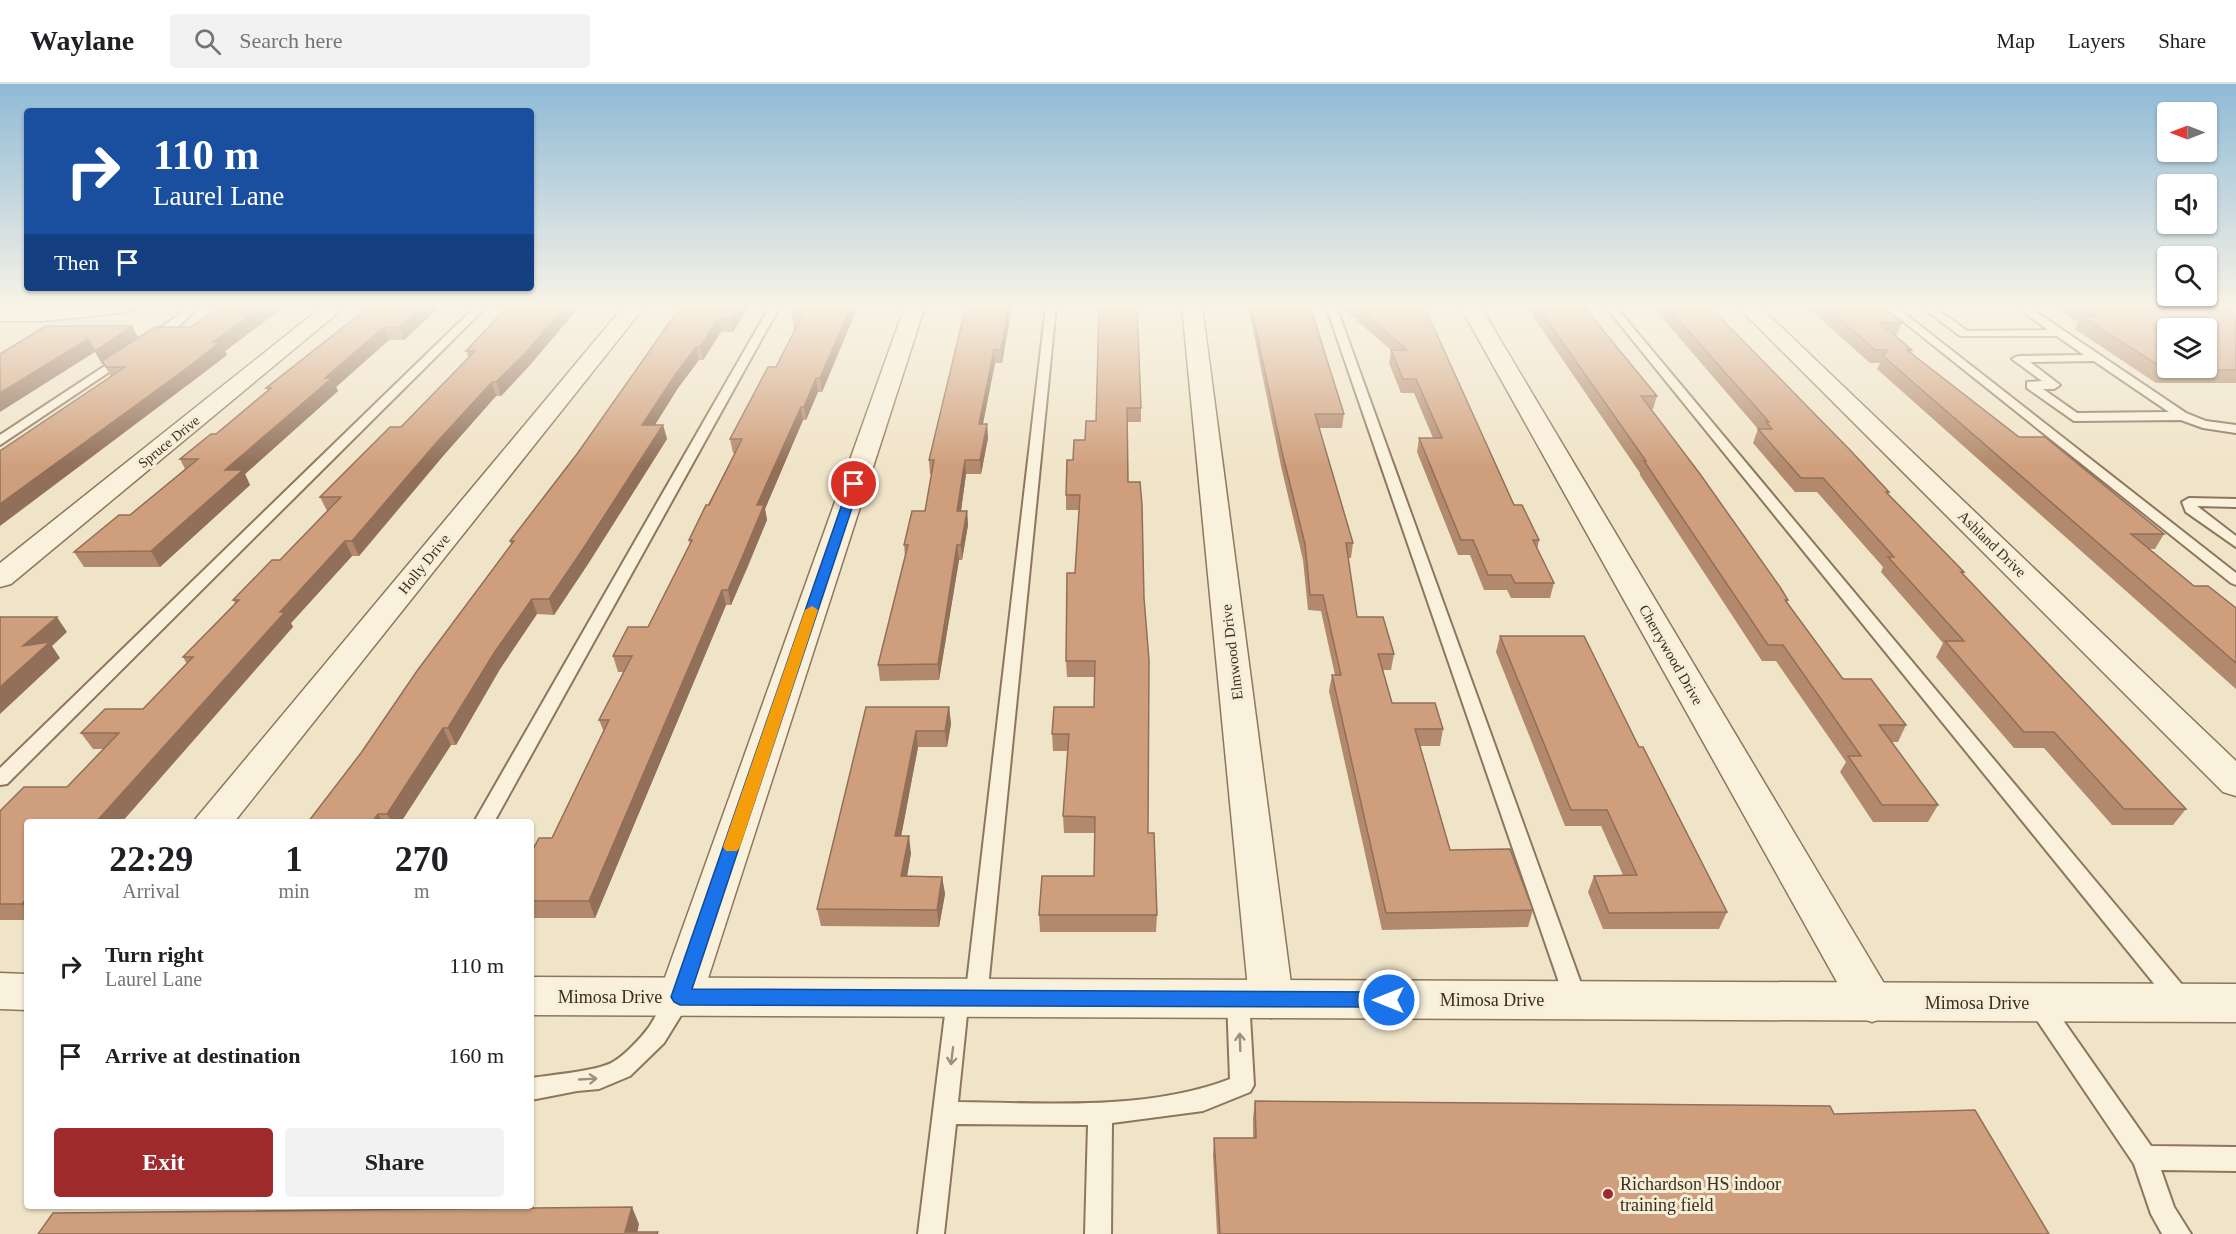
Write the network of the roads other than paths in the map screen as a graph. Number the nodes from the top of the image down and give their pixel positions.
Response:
1 (121, 360) edge
2 (270, 360) edge
3 (427, 360) edge
4 (591, 360) edge
5 (745, 360) edge
6 (897, 360) edge
7 (1044, 360) edge
8 (1197, 360) edge
9 (1350, 360) edge
10 (1501, 360) edge
11 (1654, 360) edge
12 (1803, 360) edge
13 (1957, 360) edge
14 (2019, 360) edge
15 (2099, 360) edge
16 (2182, 416) junction
17 (2236, 429) edge
18 (0, 441) edge
19 (2236, 502) edge
20 (2236, 543) edge
21 (0, 578) edge
22 (2236, 580) edge
23 (0, 779) edge
24 (2236, 783) edge
25 (215, 819) edge
26 (486, 819) edge
27 (0, 991) edge
28 (24, 992) edge
29 (534, 996) edge
30 (680, 997) junction
31 (967, 998) junction
32 (1255, 999) junction
33 (1576, 1000) junction
34 (1872, 1003) junction
35 (2038, 1003) junction
36 (2184, 1003) junction
37 (2236, 1003) edge
38 (534, 1088) edge
39 (945, 1113) junction
40 (1100, 1114) junction
41 (2144, 1158) junction
42 (2236, 1160) edge
43 (931, 1234) edge
44 (1098, 1234) edge
45 (2178, 1234) edge

1 - 18 lane
2 - 21 street, Spruce Drive
3 - 23 lane
4 - 25 street, Holly Drive
5 - 26 lane
6 - 30 street
7 - 31 lane
8 - 32 street, Elmwood Drive
9 - 33 lane
10 - 34 street, Cherrywood Drive
11 - 36 lane
12 - 24 street, Ashland Drive
13 - 22 lane
14 - 16 lane
15 - 16 lane
16 - 17 lane
19 - 20 lane
27 - 28 street
29 - 30 street, Mimosa Drive
30 - 31 street, Mimosa Drive
38 -> 30 lane
31 - 32 street, Mimosa Drive
31 -> 39 lane
32 - 33 street, Mimosa Drive
40 -> 32 lane
33 - 34 street, Mimosa Drive
34 - 35 street, Mimosa Drive
35 - 36 street, Mimosa Drive
35 - 41 lane
36 - 37 street, Mimosa Drive
39 - 40 lane
39 - 43 lane
40 - 44 lane
41 - 42 lane
41 - 45 lane

